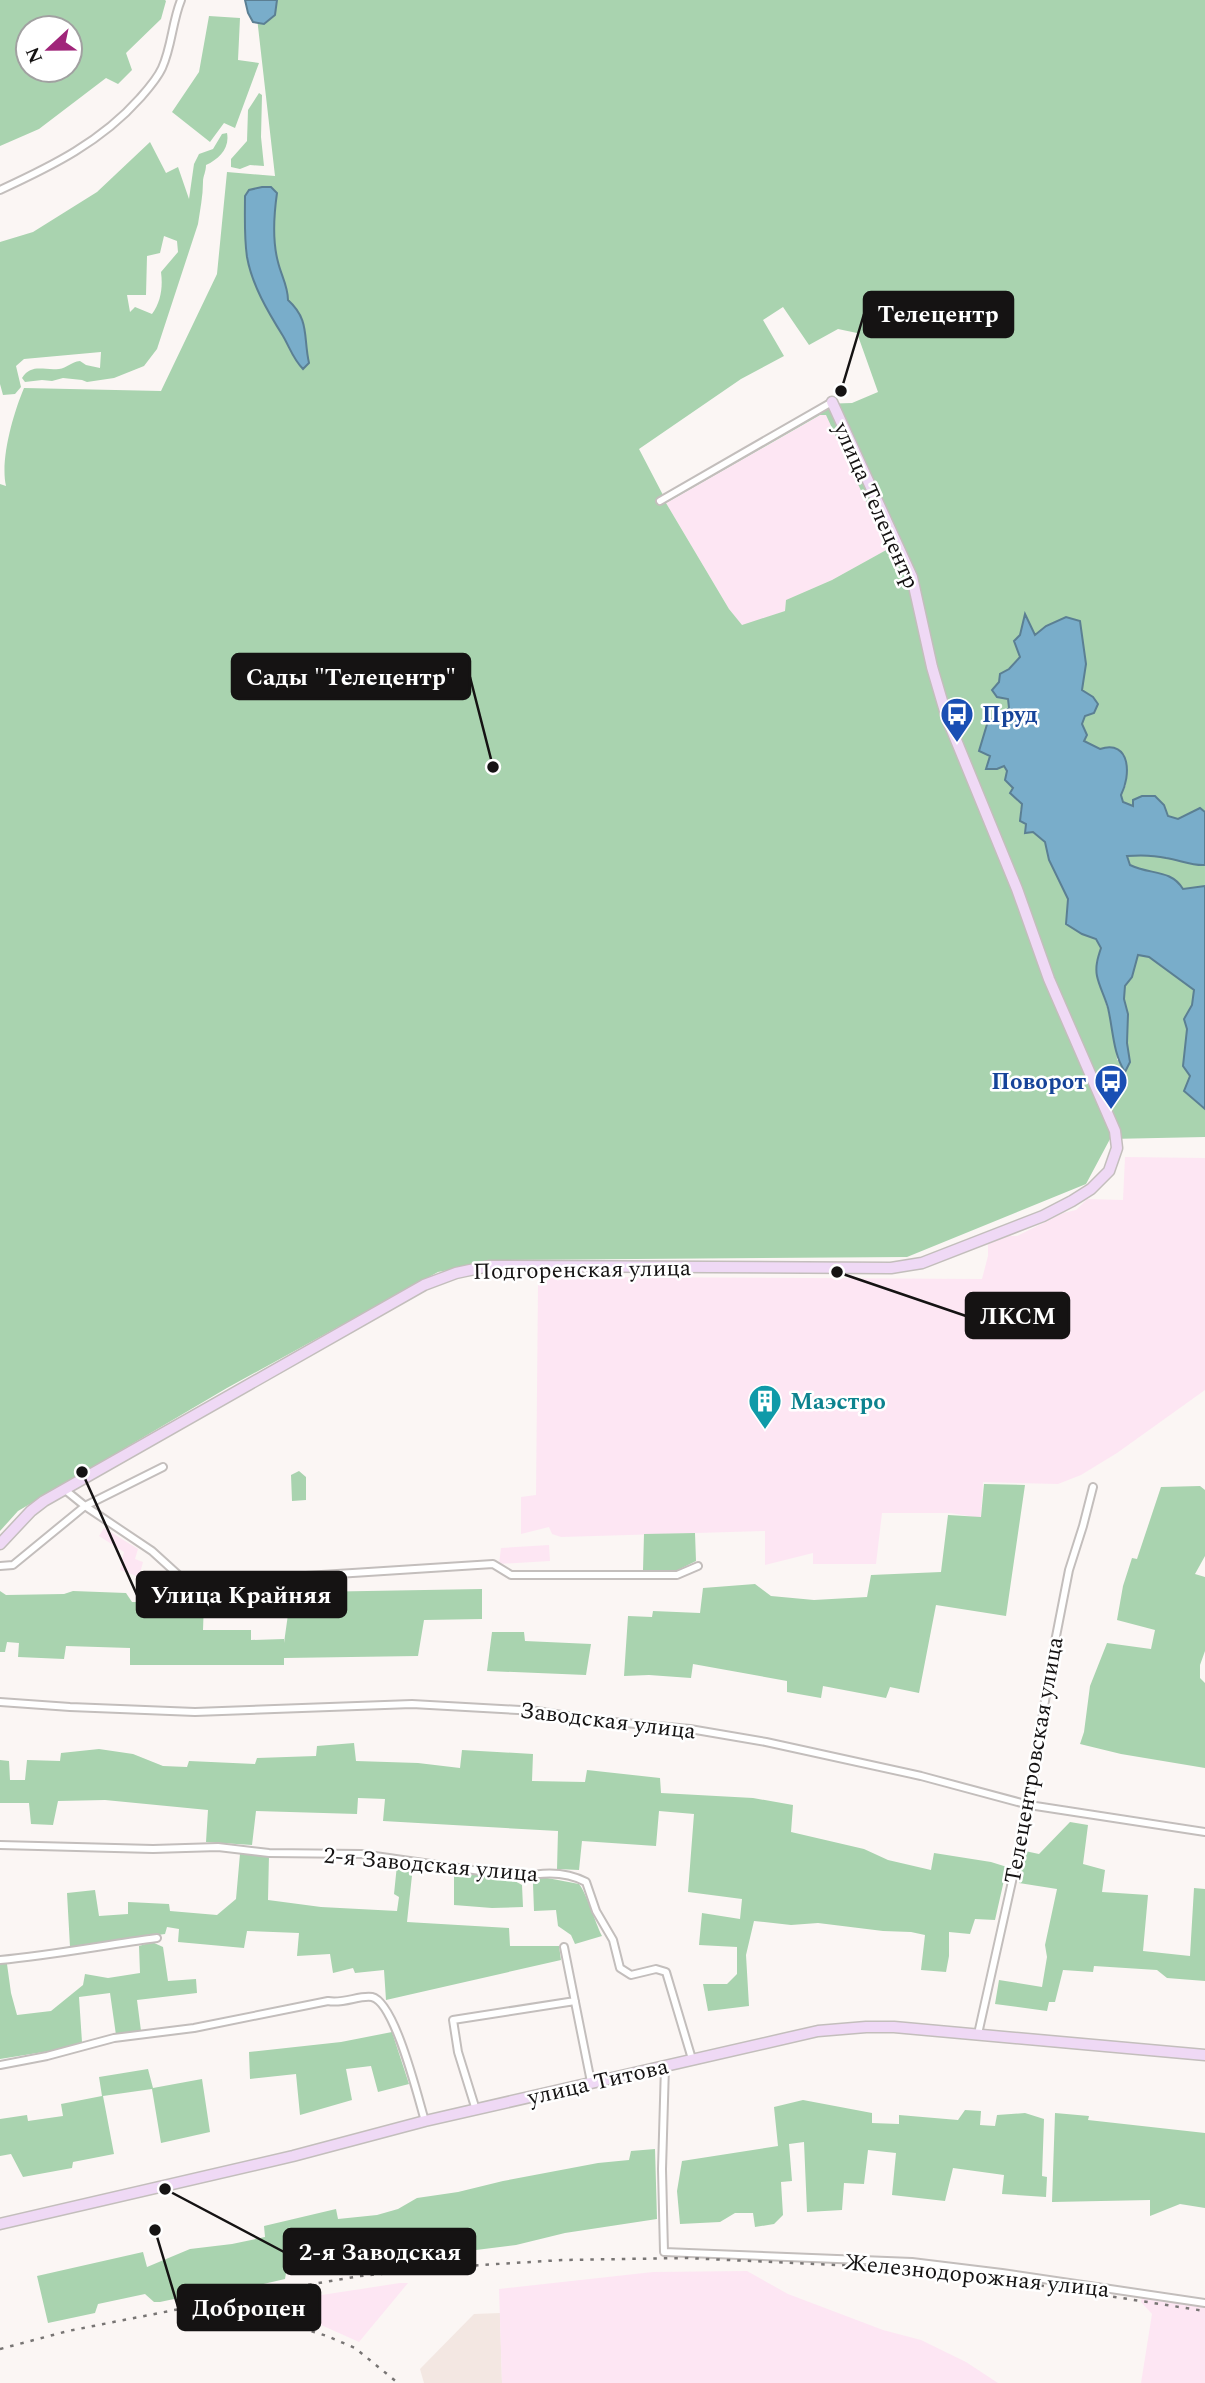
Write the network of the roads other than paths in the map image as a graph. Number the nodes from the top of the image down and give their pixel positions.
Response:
1 (181, 0) edge
2 (0, 190) edge
3 (831, 402) joint
4 (660, 501) dead end
5 (1107, 1108) joint
6 (163, 1467) dead end
7 (1093, 1487) dead end
8 (64, 1489) junction
9 (85, 1506) junction
10 (0, 1544) edge
11 (0, 1566) edge
12 (698, 1566) dead end
13 (0, 1702) edge
14 (1029, 1805) junction
15 (1205, 1832) edge
16 (0, 1845) edge
17 (157, 1938) dead end
18 (564, 1947) dead end
19 (0, 1960) edge
20 (575, 2001) junction
21 (978, 2034) junction
22 (1205, 2054) edge
23 (692, 2059) junction
24 (0, 2065) edge
25 (665, 2066) junction
26 (591, 2082) junction
27 (476, 2109) junction
28 (425, 2121) junction
29 (0, 2224) edge
30 (1205, 2303) edge

1 - 2 street
3 - 4 street, улица Телецентр
3 - 5 street, улица Телецентр
5 - 8 street, Подгоренская улица
6 - 9 street
7 - 14 street, Телецентровская улица
8 - 9 street
8 - 10 street, Подгоренская улица
9 - 11 street
9 - 12 street
13 - 14 street, Заводская улица
14 - 15 street, Заводская улица
14 - 21 street, Телецентровская улица
16 - 23 street, 2-я Заводская улица
17 - 19 street
18 - 20 street
20 - 26 street
20 - 27 street
21 - 22 street, улица Титова
21 - 23 street, улица Титова
23 - 25 street, улица Титова
24 - 28 street
25 - 26 street, улица Титова
25 - 30 street, Железнодорожная улица
26 - 27 street, улица Титова
27 - 28 street, улица Титова
28 - 29 street, улица Титова

